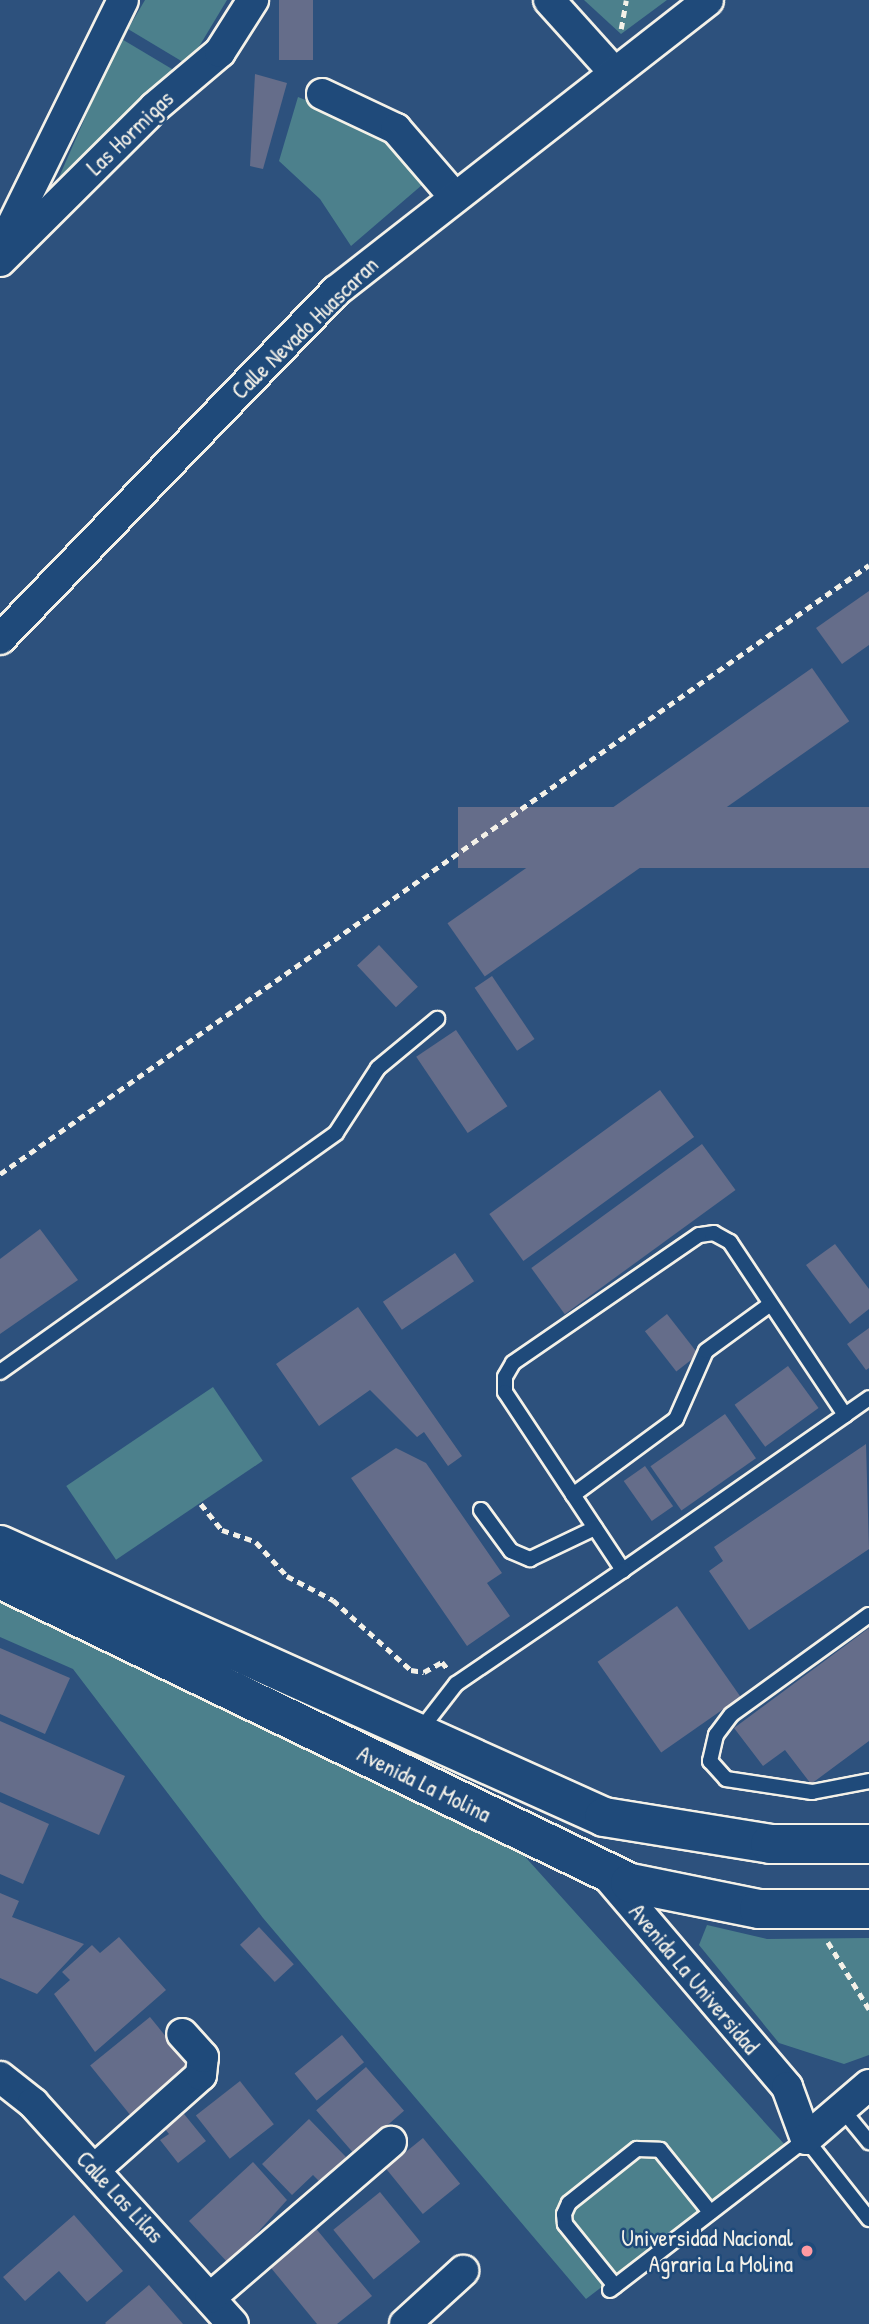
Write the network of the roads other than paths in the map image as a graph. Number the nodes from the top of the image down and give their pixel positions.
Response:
1 (123, 0) edge
2 (253, 0) edge
3 (549, 0) edge
4 (708, 0) edge
5 (613, 71) junction
6 (322, 94) dead end
7 (453, 195) junction
8 (0, 250) edge
9 (0, 261) edge
10 (0, 639) edge
11 (437, 1019) dead end
12 (769, 1305) junction
13 (0, 1372) edge
14 (869, 1398) edge
15 (845, 1415) junction
16 (573, 1495) junction
17 (481, 1510) dead end
18 (595, 1528) junction
19 (0, 1545) edge
20 (623, 1570) junction
21 (0, 1579) edge
22 (869, 1615) edge
23 (415, 1737) junction
24 (869, 1781) edge
25 (604, 1817) junction
26 (869, 1844) edge
27 (602, 1870) junction
28 (869, 1909) edge
29 (181, 2034) dead end
30 (0, 2077) edge
31 (869, 2085) edge
32 (787, 2087) junction
33 (842, 2109) junction
34 (806, 2139) junction
35 (391, 2142) dead end
36 (869, 2142) edge
37 (94, 2170) junction
38 (710, 2212) junction
39 (869, 2219) edge
40 (463, 2271) dead end
41 (211, 2298) junction
42 (233, 2324) edge
43 (405, 2324) edge

1 - 8 street, Las Hormigas
2 - 9 street, Las Hormigas
3 - 5 street
4 - 5 street, Calle Nevado Huascaran
5 - 7 street, Calle Nevado Huascaran
6 - 7 street
7 - 10 street, Calle Nevado Huascaran
11 - 13 lane
12 - 15 lane
12 - 16 lane
12 - 16 lane
14 - 15 lane
15 - 20 lane
16 - 18 lane
17 - 18 lane
18 - 20 lane
19 - 23 main road, Avenida La Molina
20 - 23 lane
21 - 27 main road, Avenida La Molina
22 - 24 lane
23 - 25 main road, Avenida La Molina
25 - 26 main road, Avenida La Molina
25 - 27 main road
27 - 28 main road, Avenida La Molina
27 - 32 street, Avenida La Universidad
29 - 37 street
30 - 37 street, Calle Las Lilas
31 - 33 street
32 - 33 street, Avenida La Universidad
32 - 34 street, Avenida La Universidad
33 - 34 street
33 - 36 lane
34 - 38 lane
34 - 39 lane
35 - 41 street
37 - 41 street, Calle Las Lilas
38 - 38 lane
40 - 43 street
41 - 42 street, Calle Las Lilas

